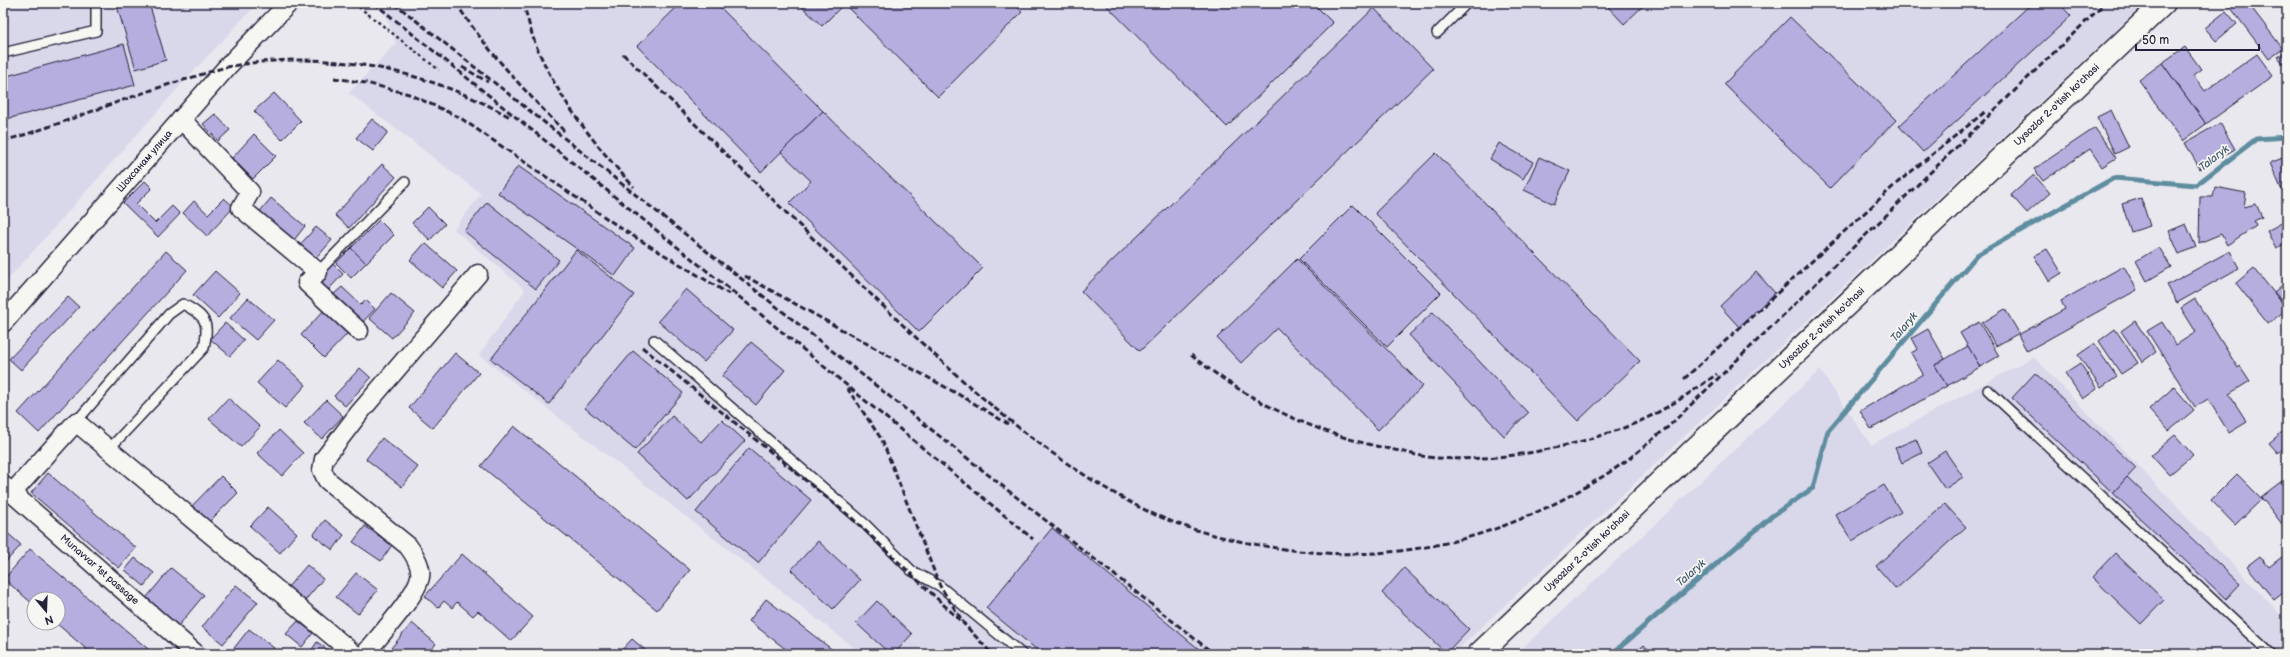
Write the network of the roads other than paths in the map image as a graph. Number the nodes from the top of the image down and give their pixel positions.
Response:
1 (96, 3) edge
2 (289, 3) edge
3 (1467, 3) edge
4 (2164, 3) edge
5 (1437, 34) dead end
6 (3, 54) edge
7 (181, 119) junction
8 (405, 182) dead end
9 (318, 272) junction
10 (478, 274) dead end
11 (3, 323) edge
12 (359, 332) dead end
13 (654, 340) dead end
14 (1988, 390) dead end
15 (76, 422) junction
16 (108, 449) junction
17 (8, 489) edge
18 (196, 654) edge
19 (354, 654) edge
20 (365, 654) edge
21 (1022, 654) edge
22 (1479, 654) edge
23 (2271, 654) edge

1 - 6 lane
2 - 7 street, Шохсанам улица
3 - 5 lane
4 - 22 street, Uysozlar 2-o'tish ko'chasi
7 - 9 street
7 - 11 street, Шохсанам улица
8 - 9 lane
9 - 12 street
10 - 20 street
13 - 21 lane
14 - 23 lane
15 - 16 street
15 - 16 lane
15 - 17 street
16 - 19 street
17 - 18 street, Munavvar 1st passage

